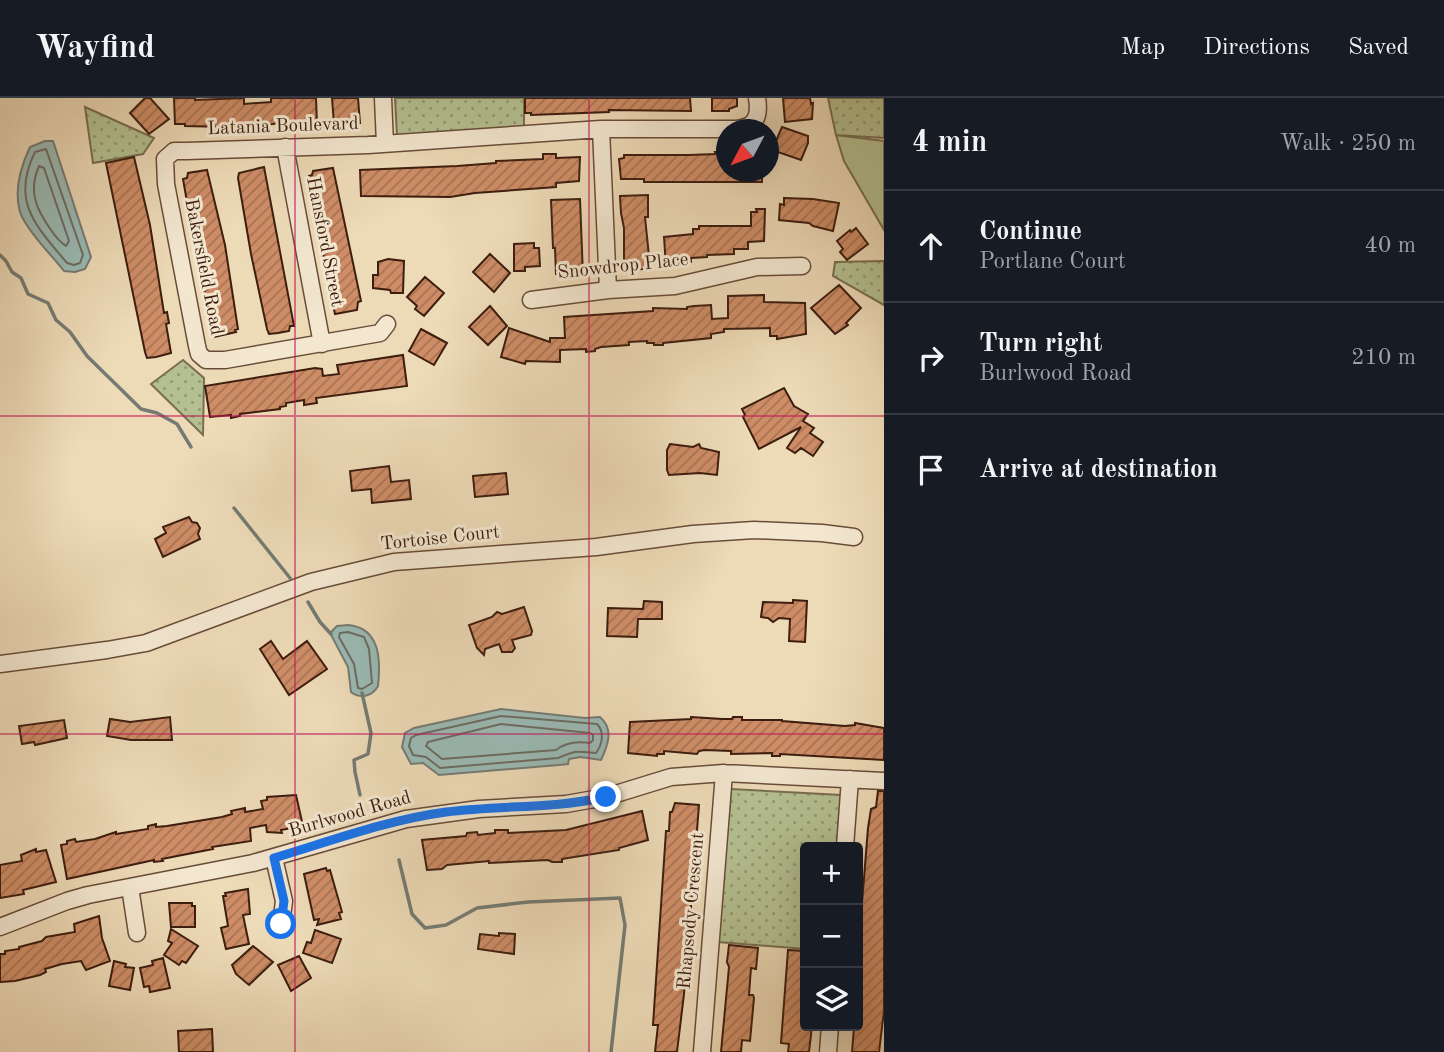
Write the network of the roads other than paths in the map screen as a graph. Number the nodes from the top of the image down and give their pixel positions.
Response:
1 (383, 98) edge
2 (757, 98) edge
3 (601, 129) junction
4 (385, 144) junction
5 (285, 147) junction
6 (165, 159) joint
7 (802, 266) dead end
8 (608, 289) junction
9 (531, 300) dead end
10 (387, 324) dead end
11 (322, 344) junction
12 (854, 537) dead end
13 (0, 664) edge
14 (724, 773) junction
15 (850, 779) junction
16 (884, 781) edge
17 (845, 842) edge
18 (274, 858) junction
19 (130, 887) junction
20 (281, 924) dead end
21 (0, 927) edge
22 (137, 933) dead end
23 (830, 1031) edge
24 (702, 1052) edge
25 (828, 1052) edge

1 - 4 street
2 - 3 street, Latania Boulevard
3 - 4 street, Latania Boulevard
3 - 8 street
4 - 5 street, Latania Boulevard
5 - 6 street, Latania Boulevard
5 - 11 street, Hansford Street
6 - 11 street, Bakersfield Road
7 - 8 street, Snowdrop Place
8 - 9 street, Snowdrop Place
10 - 11 street, Bakersfield Road
12 - 13 street, Tortoise Court
14 - 15 street, Burlwood Road
14 - 18 street, Burlwood Road
14 - 24 street, Rhapsody Crescent
15 - 16 street, Burlwood Road
15 - 17 street
18 - 19 street, Burlwood Road
18 - 20 street
19 - 21 street, Burlwood Road
19 - 22 street
23 - 25 street

